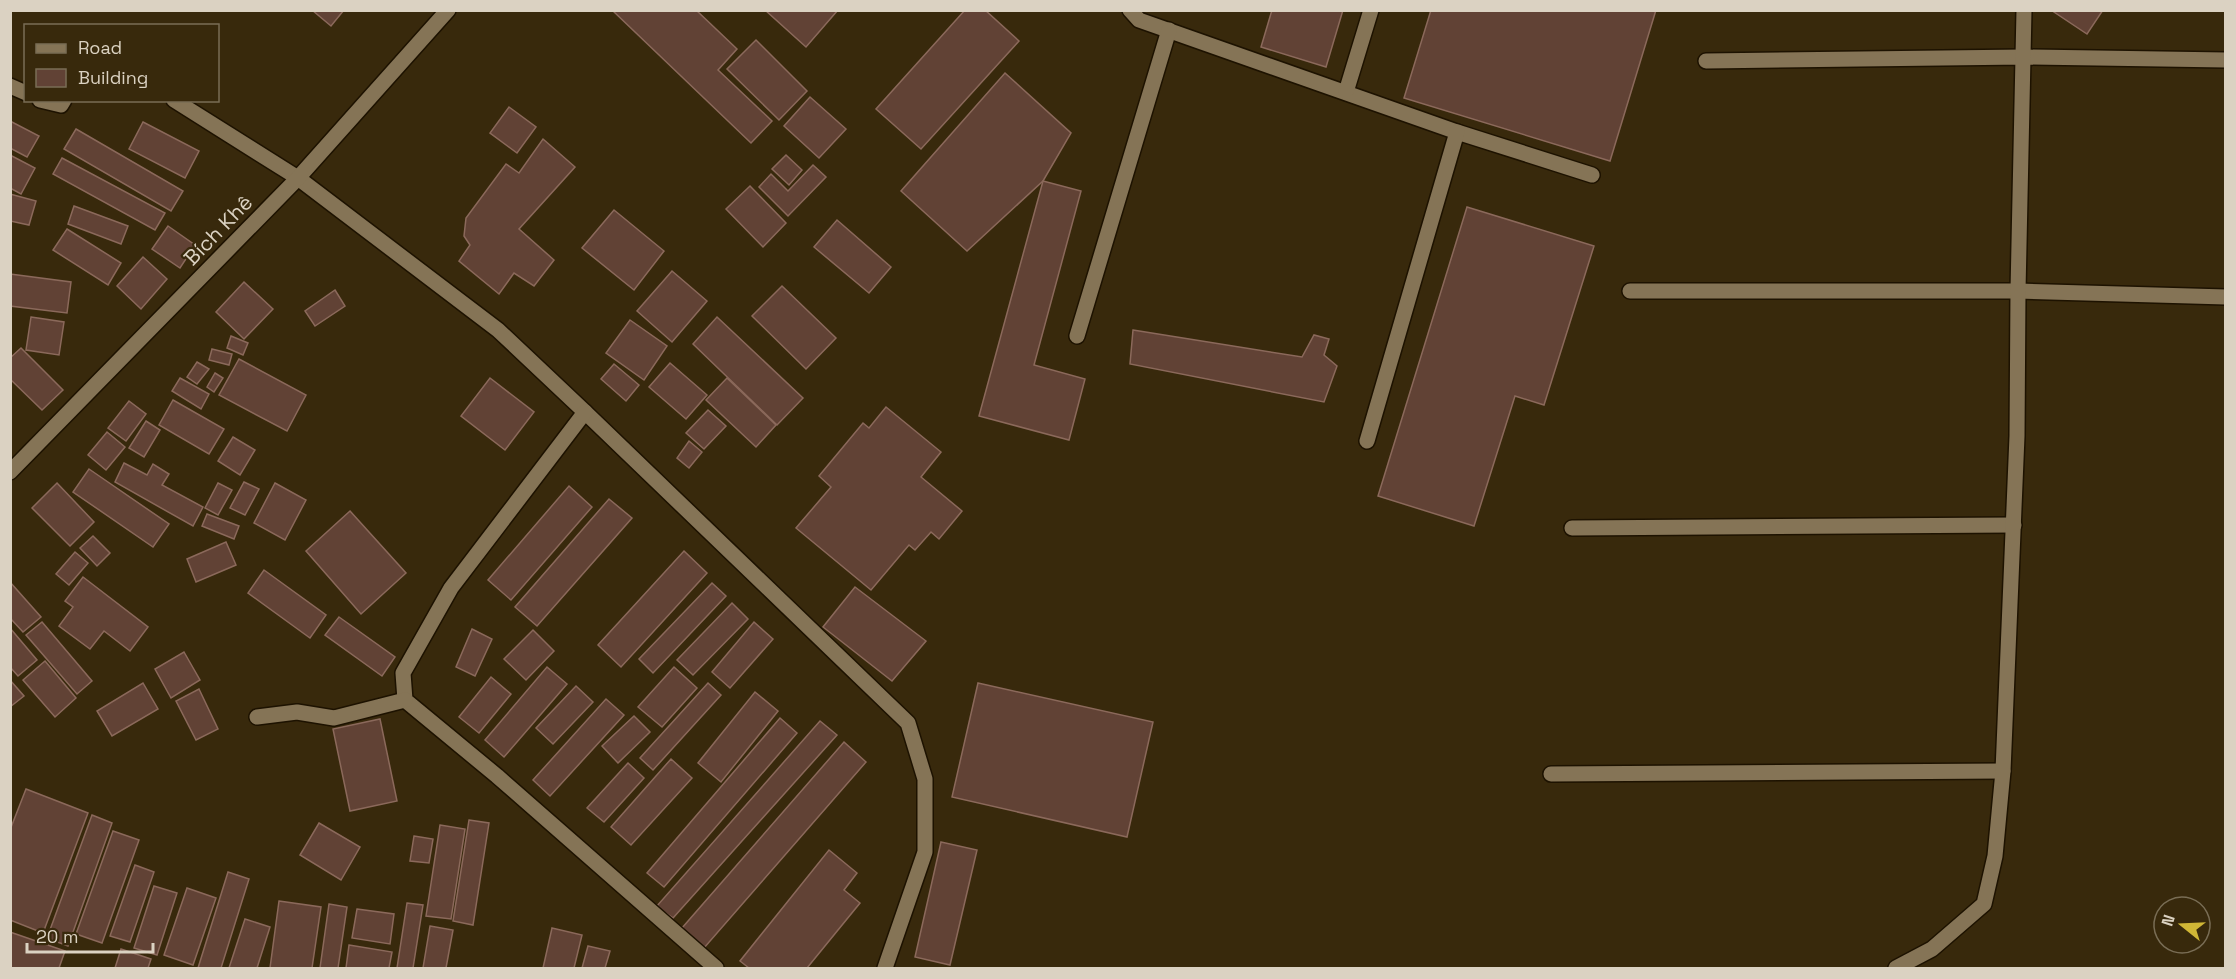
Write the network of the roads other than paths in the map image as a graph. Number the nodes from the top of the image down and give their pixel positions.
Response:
1 (448, 10) edge
2 (1130, 10) edge
3 (1371, 10) edge
4 (2024, 10) edge
5 (1169, 30) junction
6 (2024, 57) junction
7 (2226, 60) edge
8 (1706, 61) dead end
9 (10, 86) edge
10 (24, 92) edge
11 (1346, 92) junction
12 (48, 102) edge
13 (63, 102) edge
14 (177, 102) edge
15 (1457, 132) junction
16 (1592, 175) dead end
17 (298, 178) junction
18 (1630, 291) dead end
19 (2018, 291) junction
20 (2226, 297) edge
21 (1077, 336) dead end
22 (585, 412) junction
23 (1367, 441) dead end
24 (10, 472) edge
25 (2014, 525) junction
26 (1572, 528) dead end
27 (405, 700) junction
28 (257, 717) dead end
29 (2003, 771) junction
30 (1551, 774) dead end
31 (716, 969) edge
32 (885, 969) edge
33 (1896, 969) edge

1 - 17 street, Bích Khê
2 - 5 street
3 - 11 street
4 - 6 street
5 - 11 street
5 - 21 street
6 - 7 street
6 - 8 street
6 - 19 street
9 - 10 street
11 - 15 street
12 - 13 street
14 - 17 street
15 - 16 street
15 - 23 street
17 - 22 street
17 - 24 street, Bích Khê
18 - 19 street
19 - 20 street
19 - 25 street
22 - 27 street
22 - 32 street
25 - 26 street
25 - 29 street
27 - 28 street
27 - 31 street
29 - 30 street
29 - 33 street

